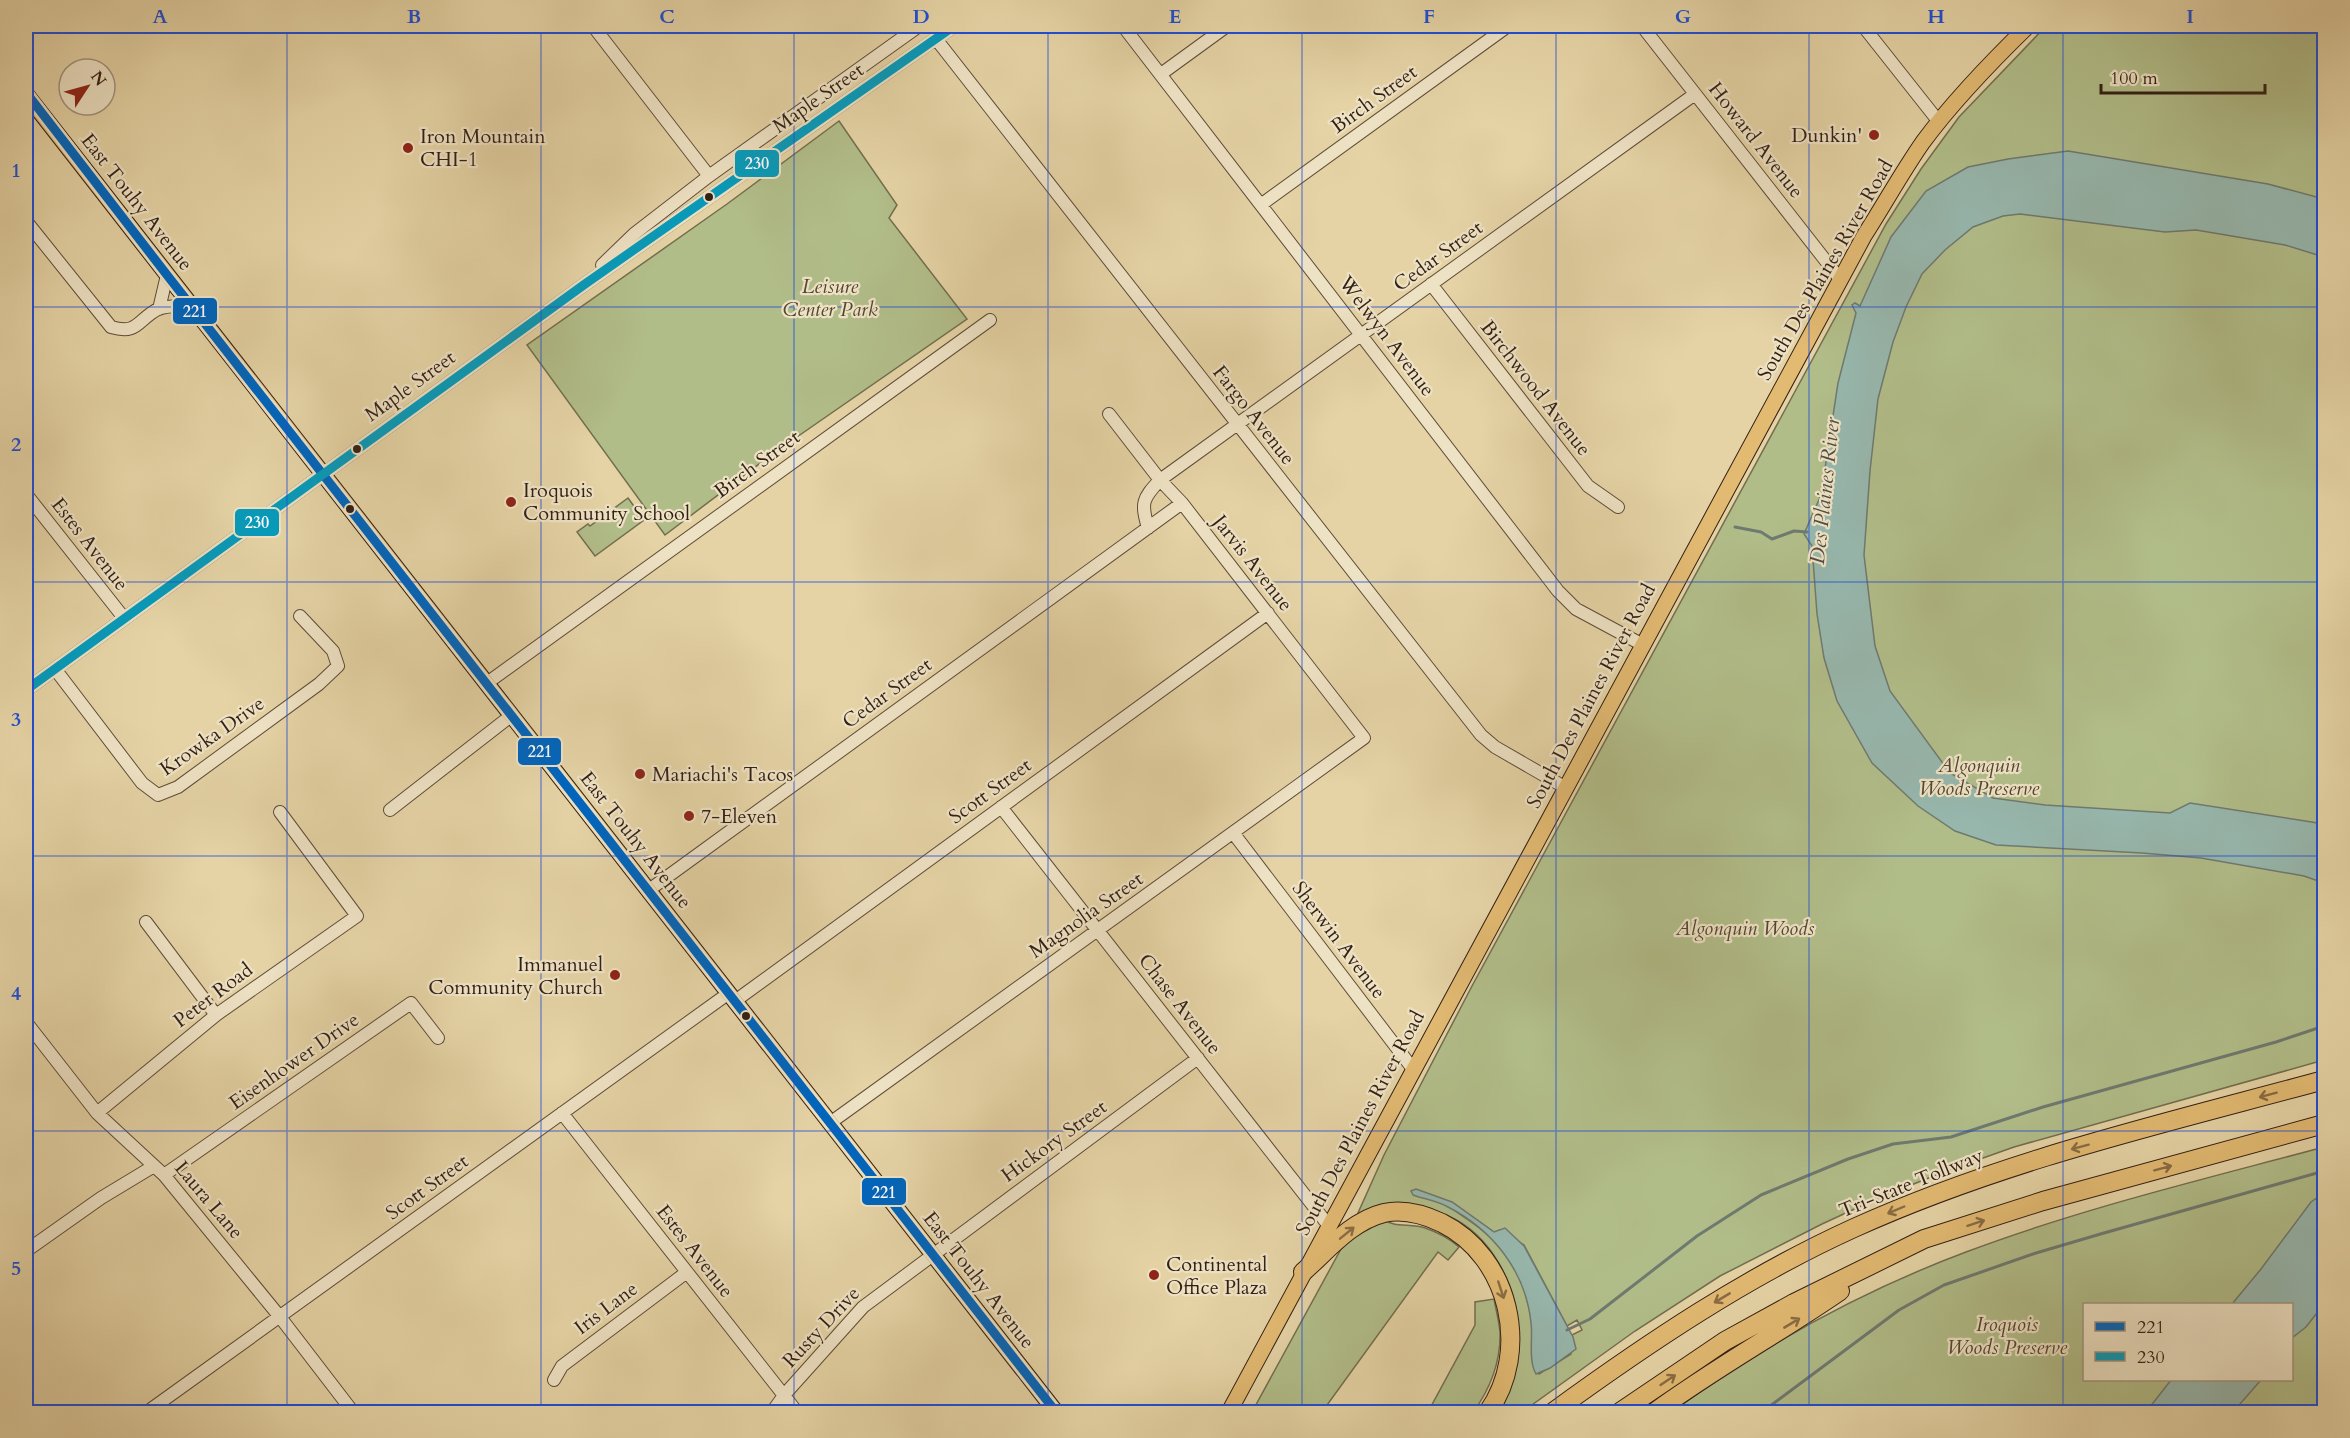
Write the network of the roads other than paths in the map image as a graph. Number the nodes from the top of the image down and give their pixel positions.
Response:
1 (593, 26) edge
2 (919, 26) edge
3 (954, 26) edge
4 (1123, 26) edge
5 (1227, 26) edge
6 (1508, 26) edge
7 (1642, 26) edge
8 (1863, 26) edge
9 (2028, 26) edge
10 (936, 39) junction
11 (1161, 74) junction
12 (26, 94) edge
13 (1695, 94) junction
14 (1939, 122) junction
15 (709, 176) junction
16 (1262, 204) junction
17 (26, 221) edge
18 (167, 275) junction
19 (1840, 279) junction
20 (585, 284) junction
21 (1431, 284) junction
22 (192, 306) junction
23 (159, 309) junction
24 (990, 320) dead end
25 (1361, 336) junction
26 (1109, 414) dead end
27 (1236, 425) junction
28 (324, 474) junction
29 (1160, 480) junction
30 (26, 494) edge
31 (1182, 503) junction
32 (1618, 507) dead end
33 (1148, 528) junction
34 (1268, 613) junction
35 (300, 616) dead end
36 (124, 618) junction
37 (1642, 645) junction
38 (55, 669) junction
39 (487, 683) junction
40 (26, 690) edge
41 (512, 715) junction
42 (1364, 738) joint
43 (1566, 788) junction
44 (1001, 807) junction
45 (390, 810) dead end
46 (280, 812) dead end
47 (1234, 834) junction
48 (649, 890) junction
49 (146, 922) dead end
50 (1097, 930) junction
51 (732, 997) junction
52 (216, 1015) junction
53 (26, 1022) edge
54 (438, 1038) dead end
55 (1198, 1058) junction
56 (1413, 1069) junction
57 (2325, 1080) edge
58 (97, 1113) junction
59 (562, 1113) junction
60 (830, 1123) junction
61 (2325, 1124) edge
62 (154, 1166) junction
63 (164, 1175) junction
64 (1329, 1226) junction
65 (26, 1251) edge
66 (933, 1254) junction
67 (1883, 1261) junction
68 (687, 1272) junction
69 (1303, 1272) junction
70 (280, 1317) junction
71 (554, 1380) dead end
72 (785, 1394) junction
73 (147, 1413) edge
74 (353, 1413) edge
75 (772, 1413) edge
76 (797, 1413) edge
77 (1056, 1413) edge
78 (1229, 1413) edge
79 (1488, 1413) edge
80 (1553, 1413) edge
81 (1620, 1413) edge
82 (1655, 1413) edge

1 - 15 street
2 - 15 street, Maple Street
3 - 10 street, Maple Street
4 - 11 street, Welwyn Avenue
5 - 11 street
6 - 16 street, Birch Street
7 - 13 street, Howard Avenue
8 - 14 street
9 - 14 main road, South Des Plaines River Road
10 - 20 street, Maple Street
10 - 27 street, Fargo Avenue
11 - 16 street, Welwyn Avenue
12 - 18 main road, East Touhy Avenue
13 - 19 street, Howard Avenue
13 - 21 street, Cedar Street
14 - 19 main road, South Des Plaines River Road
15 - 20 street, Maple Street
16 - 25 street, Welwyn Avenue
17 - 23 street
18 - 22 main road, East Touhy Avenue
18 - 23 street
19 - 37 main road, South Des Plaines River Road
20 - 28 street, Maple Street
21 - 25 street, Cedar Street
21 - 32 street, Birchwood Avenue
22 - 23 street
22 - 28 main road, East Touhy Avenue
24 - 39 street, Birch Street
25 - 27 street, Cedar Street
25 - 37 street, Welwyn Avenue
26 - 29 street, Jarvis Avenue
27 - 29 street, Cedar Street
27 - 43 street, Fargo Avenue
28 - 36 street, Maple Street
28 - 39 main road, East Touhy Avenue
29 - 31 street, Jarvis Avenue
29 - 33 street, Cedar Street
30 - 36 street, Estes Avenue
31 - 33 street, Cedar Street
31 - 34 street, Jarvis Avenue
33 - 48 street, Cedar Street
34 - 42 street, Jarvis Avenue
34 - 44 street, Scott Street
35 - 38 street, Krowka Drive
36 - 38 street, Maple Street
37 - 43 main road, South Des Plaines River Road
38 - 40 street, Maple Street
39 - 41 main road, East Touhy Avenue
41 - 45 street
41 - 48 main road, East Touhy Avenue
42 - 47 street, Magnolia Street
43 - 56 main road, South Des Plaines River Road
44 - 50 street, Chase Avenue
44 - 51 street, Scott Street
46 - 52 street, Peter Road
47 - 50 street, Magnolia Street
47 - 56 street, Sherwin Avenue
48 - 51 main road, East Touhy Avenue
49 - 52 street
50 - 55 street, Chase Avenue
50 - 60 street, Magnolia Street
51 - 59 street, Scott Street
51 - 60 main road, East Touhy Avenue
52 - 58 street, Peter Road
53 - 58 street, Laura Lane
54 - 63 street, Eisenhower Drive
55 - 64 street, Chase Avenue
55 - 66 street, Hickory Street
56 - 64 main road, South Des Plaines River Road
57 -> 80 highway, Tri-State Tollway
58 - 62 street, Laura Lane
59 - 68 street, Estes Avenue
59 - 70 street, Scott Street
60 - 66 main road, East Touhy Avenue
67 -> 61 highway
62 - 63 street, Laura Lane
62 - 65 street
63 - 70 street, Laura Lane
64 - 69 main road, South Des Plaines River Road
66 - 72 street, Rusty Drive
66 - 77 main road, East Touhy Avenue
81 -> 67 highway
82 -> 67 highway
68 - 71 street, Iris Lane
68 - 72 street, Estes Avenue
69 - 78 main road, South Des Plaines River Road
69 -> 79 highway
70 - 73 street, Scott Street
70 - 74 street, Laura Lane
72 - 75 street, Rusty Drive
72 - 76 street, Estes Avenue

